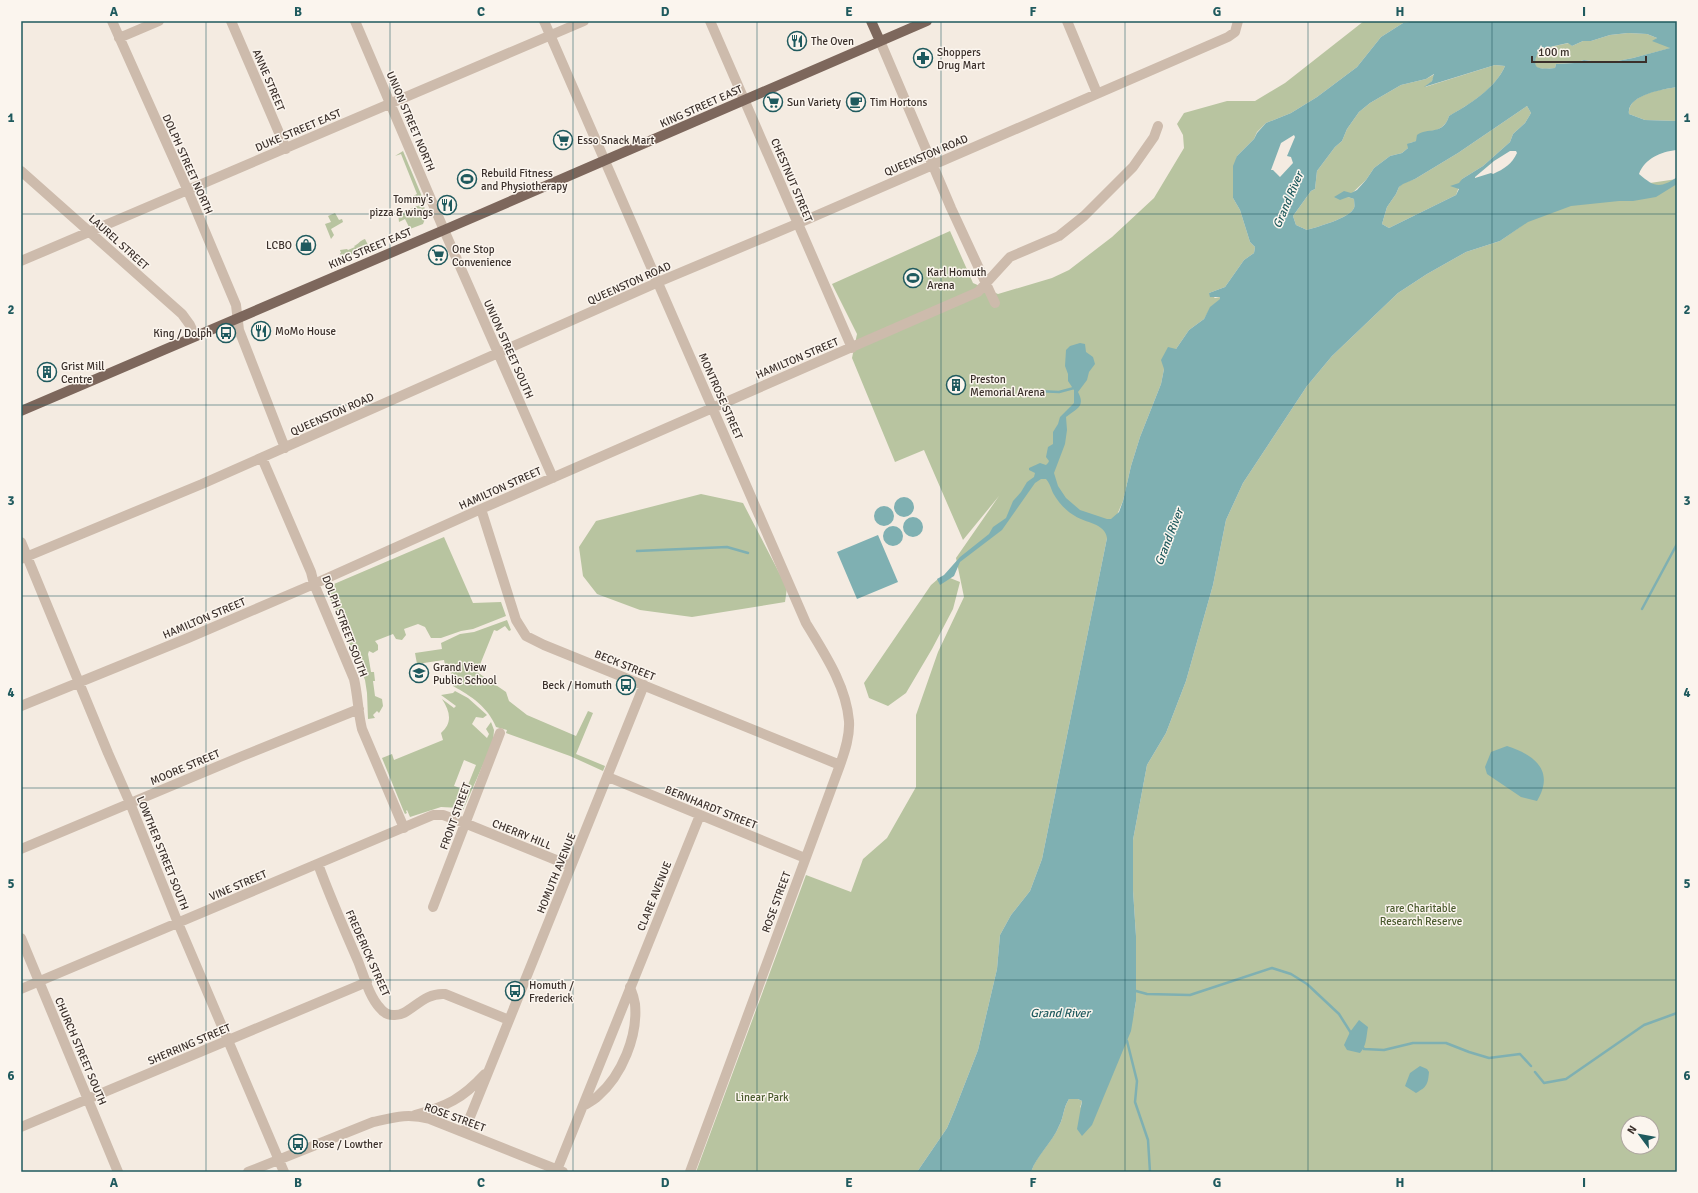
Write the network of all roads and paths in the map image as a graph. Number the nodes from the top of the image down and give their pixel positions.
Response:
1 (112, 21) edge
2 (159, 21) edge
3 (231, 21) edge
4 (355, 21) edge
5 (544, 21) edge
6 (584, 21) edge
7 (710, 21) edge
8 (871, 21) edge
9 (927, 21) edge
10 (1067, 21) edge
11 (1238, 21) edge
12 (550, 35) junction
13 (119, 38) junction
14 (880, 41) junction
15 (1097, 93) junction
16 (745, 100) junction
17 (390, 104) junction
18 (1158, 126) dead end
19 (286, 149) junction
20 (604, 161) junction
21 (933, 165) junction
22 (21, 171) edge
23 (188, 191) junction
24 (797, 223) junction
25 (444, 230) junction
26 (90, 232) junction
27 (21, 261) edge
28 (658, 282) junction
29 (985, 284) junction
30 (994, 303) dead end
31 (238, 318) junction
32 (195, 336) junction
33 (852, 348) junction
34 (498, 354) junction
35 (713, 408) junction
36 (21, 411) edge
37 (285, 448) junction
38 (262, 458) junction
39 (553, 478) junction
40 (481, 509) junction
41 (21, 542) edge
42 (24, 558) edge
43 (314, 584) junction
44 (816, 640) joint
45 (79, 681) junction
46 (644, 686) junction
47 (21, 706) edge
48 (358, 709) junction
49 (500, 733) dead end
50 (840, 766) junction
51 (608, 777) junction
52 (130, 803) junction
53 (700, 815) junction
54 (465, 823) junction
55 (404, 828) junction
56 (21, 849) edge
57 (806, 858) junction
58 (318, 864) junction
59 (571, 866) junction
60 (433, 907) dead end
61 (178, 923) junction
62 (21, 938) edge
63 (39, 982) junction
64 (367, 982) junction
65 (630, 986) junction
66 (21, 989) edge
67 (509, 1020) junction
68 (228, 1040) junction
69 (489, 1070) junction
70 (88, 1099) junction
71 (583, 1106) junction
72 (415, 1115) junction
73 (21, 1127) edge
74 (464, 1132) junction
75 (279, 1160) junction
76 (560, 1171) edge
77 (118, 1172) edge
78 (248, 1172) edge
79 (284, 1172) edge
80 (690, 1172) edge

1 - 13 street, DOLPH STREET NORTH
2 - 13 street
3 - 19 street, ANNE STREET
4 - 17 street, UNION STREET NORTH
5 - 12 street, MONTROSE STREET
6 - 12 street, DUKE STREET EAST
7 - 16 street, CHESTNUT STREET
8 - 14 main road
9 - 14 main road, KING STREET EAST
10 - 15 street
11 - 15 street, QUEENSTON ROAD
12 - 17 street, DUKE STREET EAST
12 - 20 street, MONTROSE STREET
13 - 23 street, DOLPH STREET NORTH
14 - 16 main road, KING STREET EAST
14 - 21 street
15 - 21 street, QUEENSTON ROAD
16 - 20 main road, KING STREET EAST
16 - 24 street, CHESTNUT STREET
17 - 19 street, DUKE STREET EAST
17 - 25 street, UNION STREET NORTH
18 - 29 street, HAMILTON STREET
19 - 23 street, DUKE STREET EAST
20 - 25 main road, KING STREET EAST
20 - 28 street, MONTROSE STREET
21 - 24 street, QUEENSTON ROAD
21 - 29 street
22 - 26 street, LAUREL STREET
23 - 26 street, DUKE STREET EAST
23 - 31 street, DOLPH STREET NORTH
24 - 28 street, QUEENSTON ROAD
24 - 33 street, CHESTNUT STREET
25 - 31 main road, KING STREET EAST
25 - 34 street, UNION STREET SOUTH
26 - 27 street, DUKE STREET EAST
26 - 32 street, LAUREL STREET
28 - 34 street, QUEENSTON ROAD
28 - 35 street, MONTROSE STREET
29 - 30 street
29 - 33 street, HAMILTON STREET
31 - 32 main road, KING STREET EAST
31 - 37 street
32 - 36 main road, KING STREET EAST
33 - 35 street, HAMILTON STREET
34 - 37 street, QUEENSTON ROAD
34 - 39 street, UNION STREET SOUTH
35 - 39 street, HAMILTON STREET
35 - 44 street, MONTROSE STREET
37 - 38 street, QUEENSTON ROAD
38 - 42 street, QUEENSTON ROAD
38 - 43 street, DOLPH STREET SOUTH
39 - 40 street, HAMILTON STREET
40 - 43 street, HAMILTON STREET
40 - 46 street, BECK STREET
41 - 42 street, LOWTHER STREET SOUTH
42 - 45 street, LOWTHER STREET SOUTH
43 - 45 street, HAMILTON STREET
43 - 48 street, DOLPH STREET SOUTH
44 - 50 street, ROSE STREET
45 - 47 street, HAMILTON STREET
45 - 52 street, LOWTHER STREET SOUTH
46 - 50 street, BECK STREET
46 - 51 street, HOMUTH AVENUE
48 - 52 street, MOORE STREET
48 - 55 street, DOLPH STREET SOUTH
49 - 54 street, FRONT STREET
50 - 57 street, ROSE STREET
51 - 53 street, BERNHARDT STREET
51 - 59 street, HOMUTH AVENUE
52 - 56 street, MOORE STREET
52 - 61 street, LOWTHER STREET SOUTH
53 - 57 street, BERNHARDT STREET
53 - 65 street, CLARE AVENUE
54 - 55 street, VINE STREET
54 - 59 street, CHERRY HILL
54 - 60 street, FRONT STREET
55 - 58 street, VINE STREET
57 - 80 street, ROSE STREET
58 - 61 street, VINE STREET
58 - 64 street, FREDERICK STREET
59 - 67 street, HOMUTH AVENUE
61 - 63 street, VINE STREET
61 - 68 street, LOWTHER STREET SOUTH
62 - 63 street, CHURCH STREET SOUTH
63 - 66 street, VINE STREET
63 - 70 street, CHURCH STREET SOUTH
64 - 67 street, FREDERICK STREET
64 - 68 street, SHERRING STREET
65 - 71 street, CLARE AVENUE
65 - 71 street
67 - 69 street, HOMUTH AVENUE
68 - 70 street, SHERRING STREET
68 - 75 street, LOWTHER STREET SOUTH
69 - 72 street, HOMUTH AVENUE
69 - 74 street, HOMUTH AVENUE
70 - 73 street, SHERRING STREET
70 - 77 street, CHURCH STREET SOUTH
71 - 76 street, CLARE AVENUE
72 - 74 street, ROSE STREET
72 - 75 street, ROSE STREET
74 - 76 street, ROSE STREET
75 - 78 street, ROSE STREET
75 - 79 street, LOWTHER STREET SOUTH

